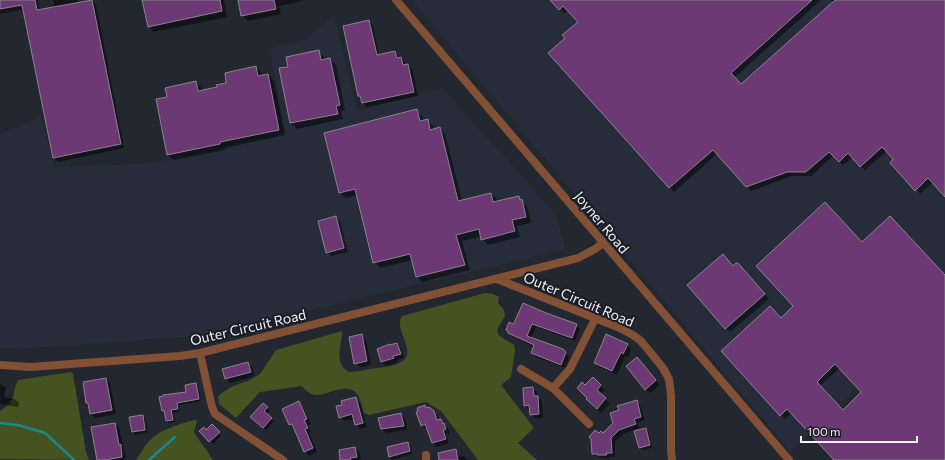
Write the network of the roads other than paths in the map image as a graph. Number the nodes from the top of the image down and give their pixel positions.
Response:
1 (396, 0) edge
2 (603, 243) junction
3 (497, 279) junction
4 (595, 319) junction
5 (200, 353) junction
6 (0, 365) edge
7 (522, 369) dead end
8 (553, 388) junction
9 (589, 424) dead end
10 (283, 460) edge
11 (672, 460) edge
12 (789, 460) edge

1 - 2 street, Joyner Road
2 - 3 street, Outer Circuit Road
2 - 12 street, Joyner Road
3 - 4 street, Outer Circuit Road
3 - 5 street, Outer Circuit Road
4 - 8 street
4 - 11 street, Outer Circuit Road
5 - 6 street, Outer Circuit Road
5 - 10 street
7 - 8 street
8 - 9 street

